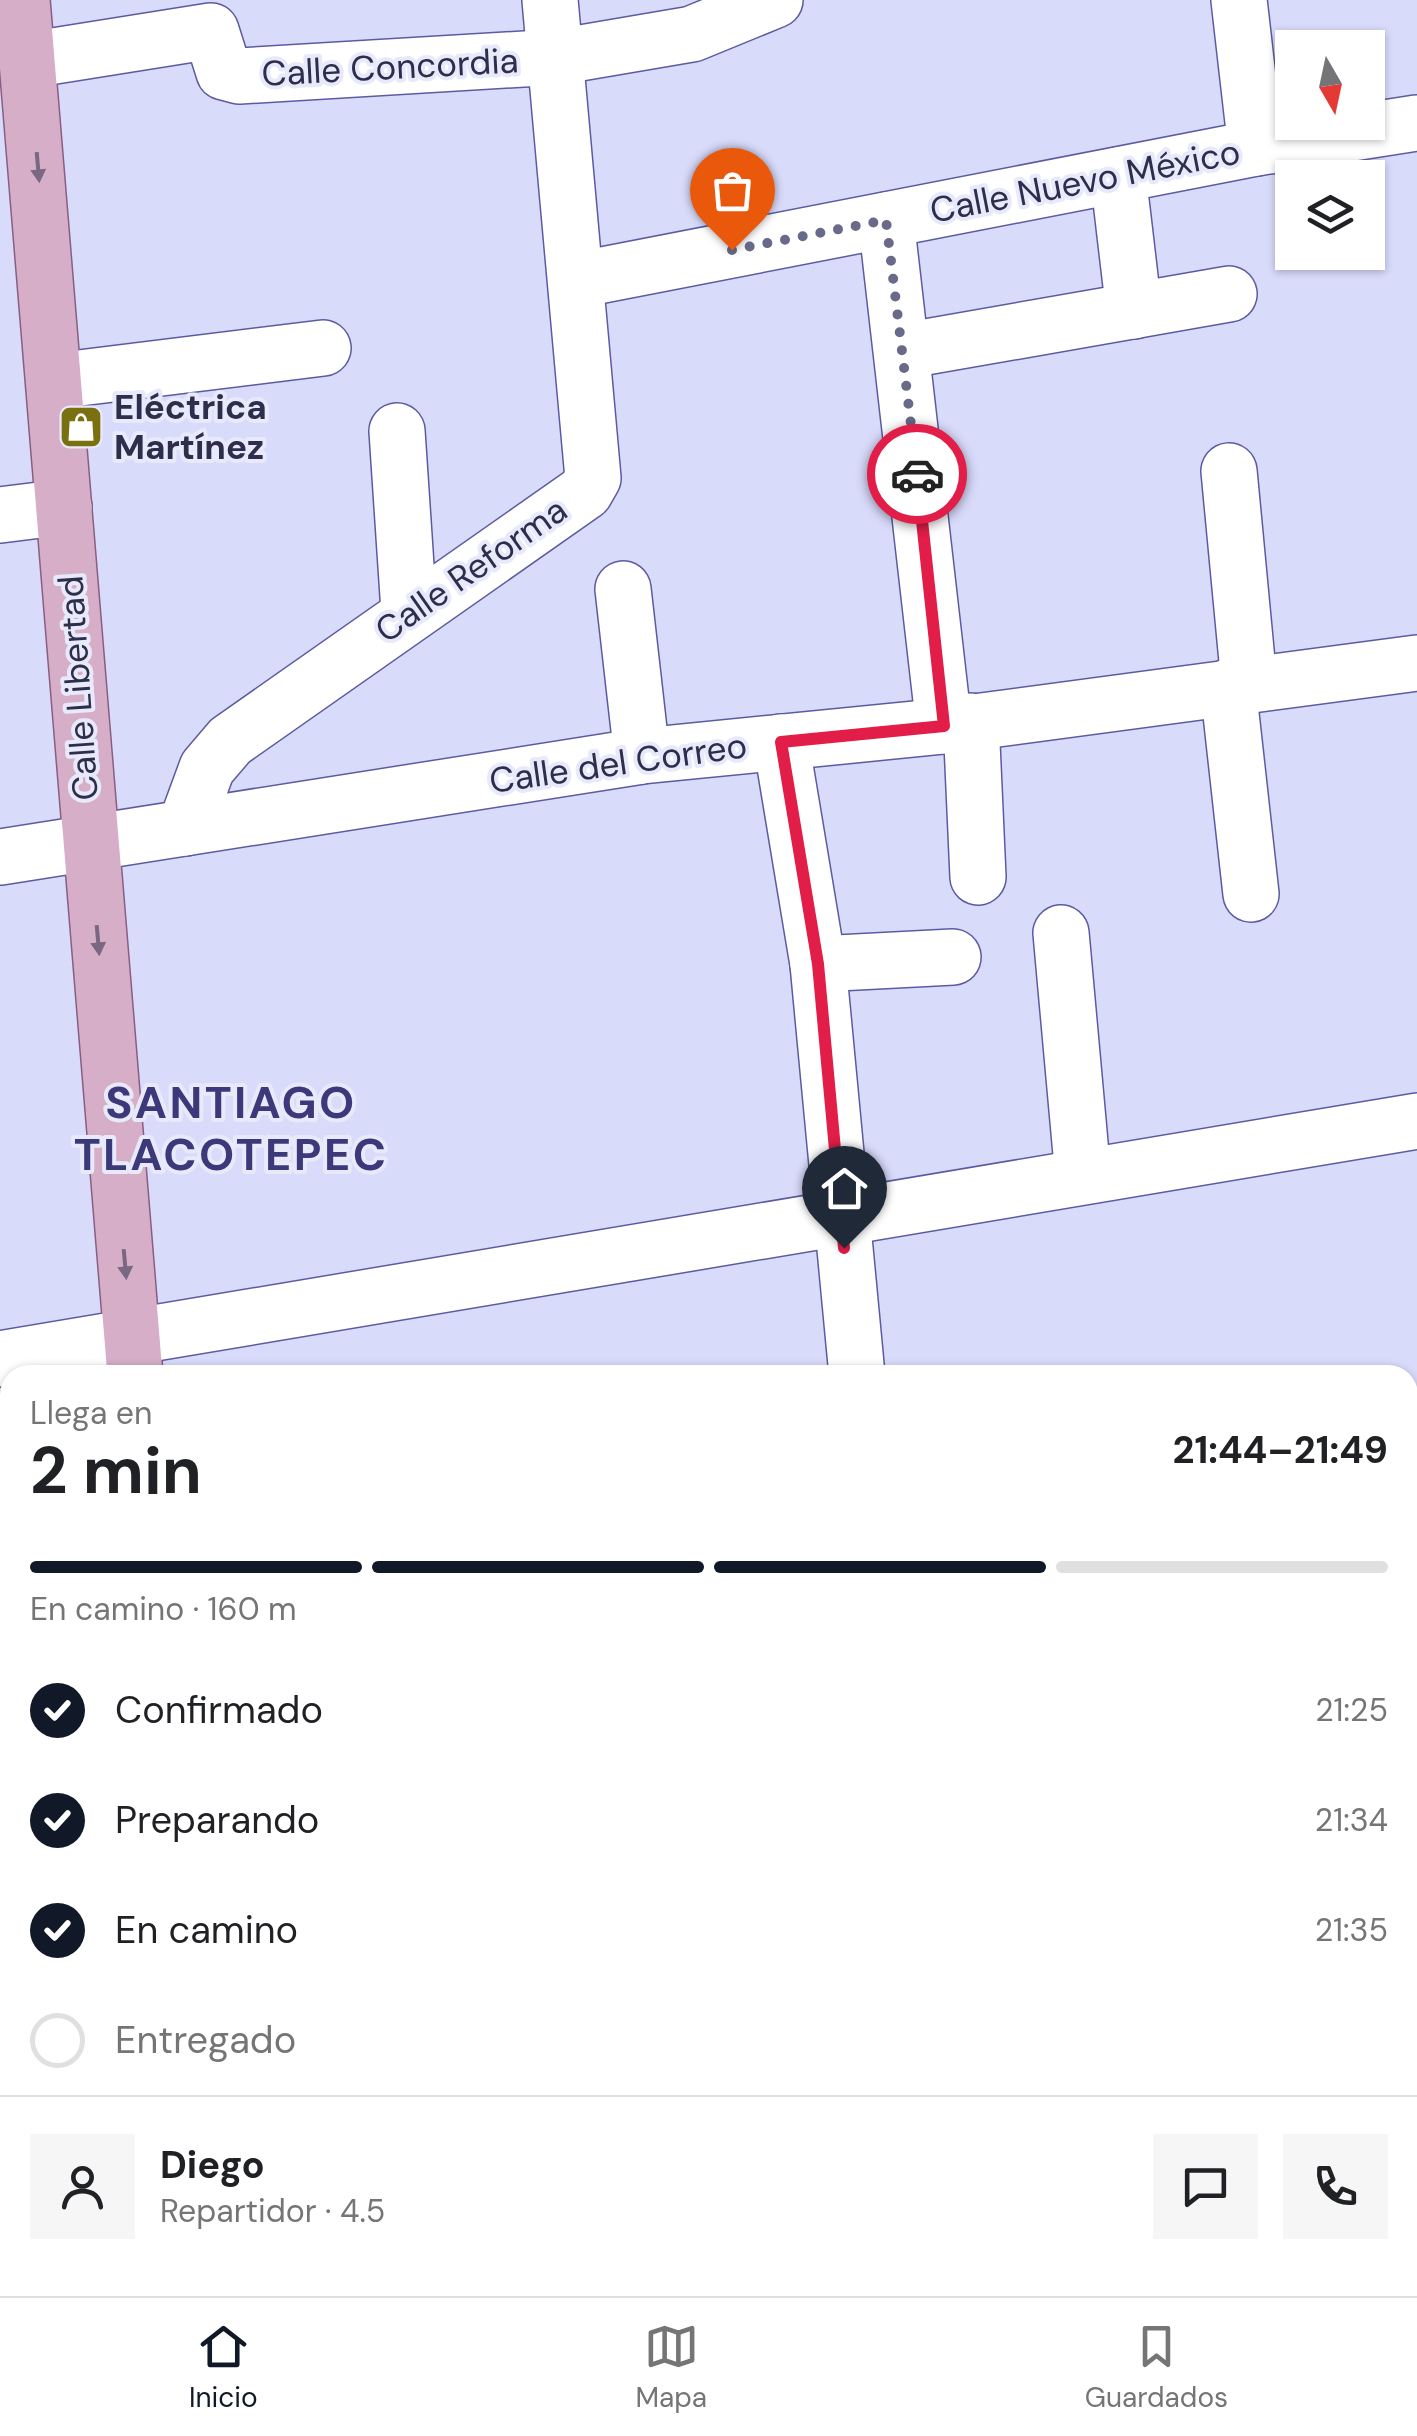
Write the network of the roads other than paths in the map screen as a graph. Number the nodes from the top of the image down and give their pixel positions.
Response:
1 (22, 0) edge
2 (550, 0) edge
3 (775, 0) edge
4 (1239, 0) edge
5 (557, 57) junction
6 (21, 76) edge
7 (1417, 122) edge
8 (1256, 148) junction
9 (1118, 175) junction
10 (886, 220) junction
11 (577, 280) junction
12 (1229, 294) dead end
13 (1134, 311) junction
14 (323, 348) dead end
15 (904, 351) junction
16 (55, 381) junction
17 (397, 432) dead end
18 (1229, 472) dead end
19 (64, 507) junction
20 (0, 515) edge
21 (623, 589) dead end
22 (409, 611) junction
23 (1417, 663) edge
24 (1239, 684) junction
25 (958, 723) junction
26 (781, 742) junction
27 (642, 756) junction
28 (184, 828) junction
29 (90, 843) junction
30 (0, 858) edge
31 (978, 877) dead end
32 (1251, 894) dead end
33 (1062, 934) dead end
34 (953, 956) dead end
35 (818, 964) junction
36 (1417, 1121) edge
37 (1083, 1176) junction
38 (840, 1216) junction
39 (133, 1356) edge
40 (0, 1359) edge
41 (856, 1365) edge

1 - 6 main road, Calle Libertad
2 - 5 street, Calle Reforma
3 - 5 street, Calle Concordia
4 - 8 street
5 - 6 street, Calle Concordia
5 - 11 street, Calle Reforma
6 -> 16 main road, Calle Libertad
7 - 8 street, Calle Nuevo México
8 - 9 street, Calle Nuevo México
9 - 10 street, Calle Nuevo México
9 - 13 street
10 - 11 street, Calle Nuevo México
10 - 15 street
11 - 22 street, Calle Reforma
12 - 13 street
13 - 15 street
14 - 16 street
15 - 25 street
16 - 19 main road, Calle Libertad
17 - 22 street
18 - 24 street
19 - 20 street
19 - 29 main road, Calle Libertad
21 - 27 street
22 - 28 street, Calle Reforma
23 - 24 street, Calle del Correo
24 - 25 street, Calle del Correo
24 - 32 street
25 - 26 street, Calle del Correo
25 - 31 street
26 - 27 street, Calle del Correo
26 - 35 street
27 - 28 street, Calle del Correo
28 - 29 street, Calle del Correo
29 - 30 street, Calle del Correo
29 -> 39 main road, Calle Libertad
33 - 37 street
34 - 35 street
35 - 38 street
36 - 37 street
37 - 38 street
38 - 39 street
38 - 41 street
39 - 40 street

